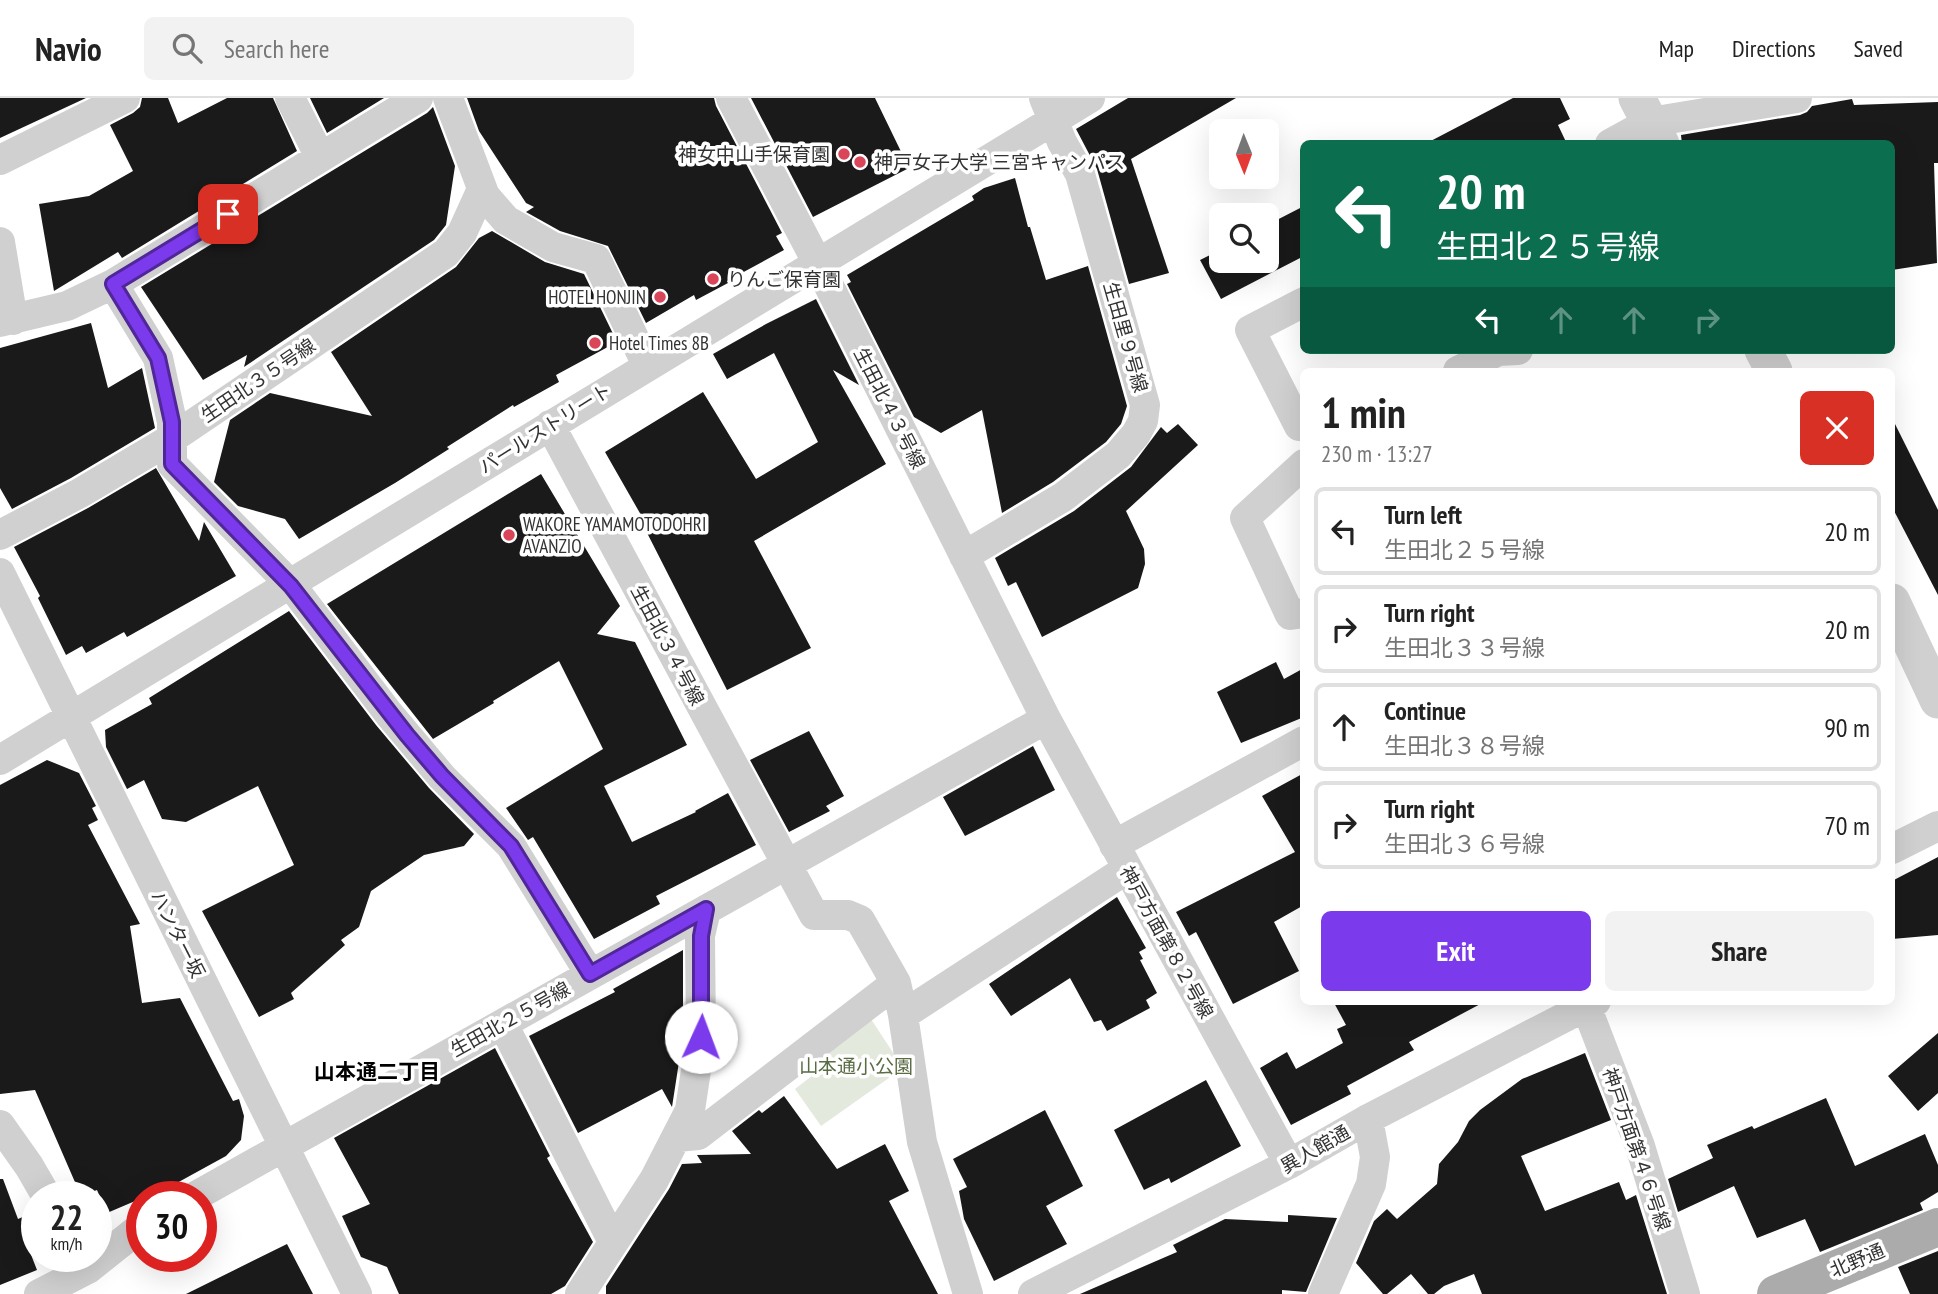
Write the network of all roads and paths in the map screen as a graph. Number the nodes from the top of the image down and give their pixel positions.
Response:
1 (124, 98) edge
2 (290, 98) edge
3 (418, 98) edge
4 (448, 98) edge
5 (731, 98) edge
6 (1090, 98) edge
7 (1797, 98) edge
8 (1048, 109) edge
9 (1650, 121) edge
10 (1617, 140) edge
11 (320, 158) junction
12 (0, 160) edge
13 (482, 190) junction
14 (0, 242) edge
15 (817, 262) junction
16 (113, 284) junction
17 (1300, 304) edge
18 (6, 321) edge
19 (1492, 354) edge
20 (647, 365) junction
21 (1464, 368) edge
22 (550, 425) junction
23 (1299, 426) dead end
24 (171, 439) junction
25 (1300, 468) edge
26 (0, 535) edge
27 (964, 556) junction
28 (0, 573) edge
29 (291, 586) junction
30 (1895, 608) edge
31 (1300, 614) edge
32 (1938, 700) edge
33 (70, 718) junction
34 (1046, 719) junction
35 (1300, 744) edge
36 (0, 760) edge
37 (1938, 826) edge
38 (1895, 848) edge
39 (1121, 857) junction
40 (786, 865) junction
41 (706, 909) junction
42 (590, 974) junction
43 (896, 983) junction
44 (1587, 1005) edge
45 (1592, 1005) edge
46 (903, 1015) junction
47 (502, 1024) junction
48 (1368, 1119) junction
49 (0, 1125) edge
50 (677, 1137) junction
51 (284, 1146) junction
52 (1289, 1164) junction
53 (38, 1181) edge
54 (217, 1184) edge
55 (1938, 1227) edge
56 (126, 1240) edge
57 (613, 1242) junction
58 (90, 1273) edge
59 (38, 1294) edge
60 (357, 1294) edge
61 (580, 1294) edge
62 (968, 1294) edge
63 (1034, 1294) edge
64 (1323, 1294) edge
65 (1685, 1294) edge
66 (1776, 1294) edge

1 - 12 street
2 - 11 street
3 - 11 street
4 - 13 street
5 - 15 street, 生田北４３号線
6 - 8 street, パールストリート
7 - 9 street
8 - 15 street, パールストリート
8 - 27 street, 生田里９号線
9 - 10 street
11 - 16 street
13 - 20 street
13 - 24 street, 生田北３５号線
14 - 18 street
15 - 20 street, パールストリート
15 - 27 street, 生田北４３号線
16 - 18 street
16 - 24 street
17 - 23 street
19 - 21 street
20 - 22 street, パールストリート
22 - 29 street, パールストリート
22 - 40 street, 生田北３４号線
24 - 26 street, 生田北３５号線
24 - 29 street
25 - 31 street
27 - 34 street, 生田北４３号線
28 - 33 street, ハンター坂
29 - 33 street, パールストリート
29 - 42 street
30 - 32 street
33 - 36 street, パールストリート
33 - 51 street, ハンター坂
34 - 39 street, 神戸方面第８２号線
34 - 40 street, 生田北２５号線
35 - 39 street
37 - 38 street
39 - 46 street
39 - 52 street, 神戸方面第８２号線
40 - 41 street, 生田北２５号線
40 - 43 street, 生田北３４号線
41 - 42 street, 生田北２５号線
41 - 50 street
42 - 47 street, 生田北２５号線
43 - 46 street
43 - 50 street
44 - 48 street, 異人館通
45 - 65 street, 神戸方面第４６号線
46 - 62 street
47 - 51 street, 生田北２５号線
47 - 57 street
48 - 52 street, 異人館通
48 - 64 street
49 - 53 street
50 - 57 street
51 - 54 street, 生田北２５号線
51 - 60 street, ハンター坂
52 - 63 street, 異人館通
55 - 66 main road, 北野通
56 - 58 street
57 - 61 street
58 - 59 street

